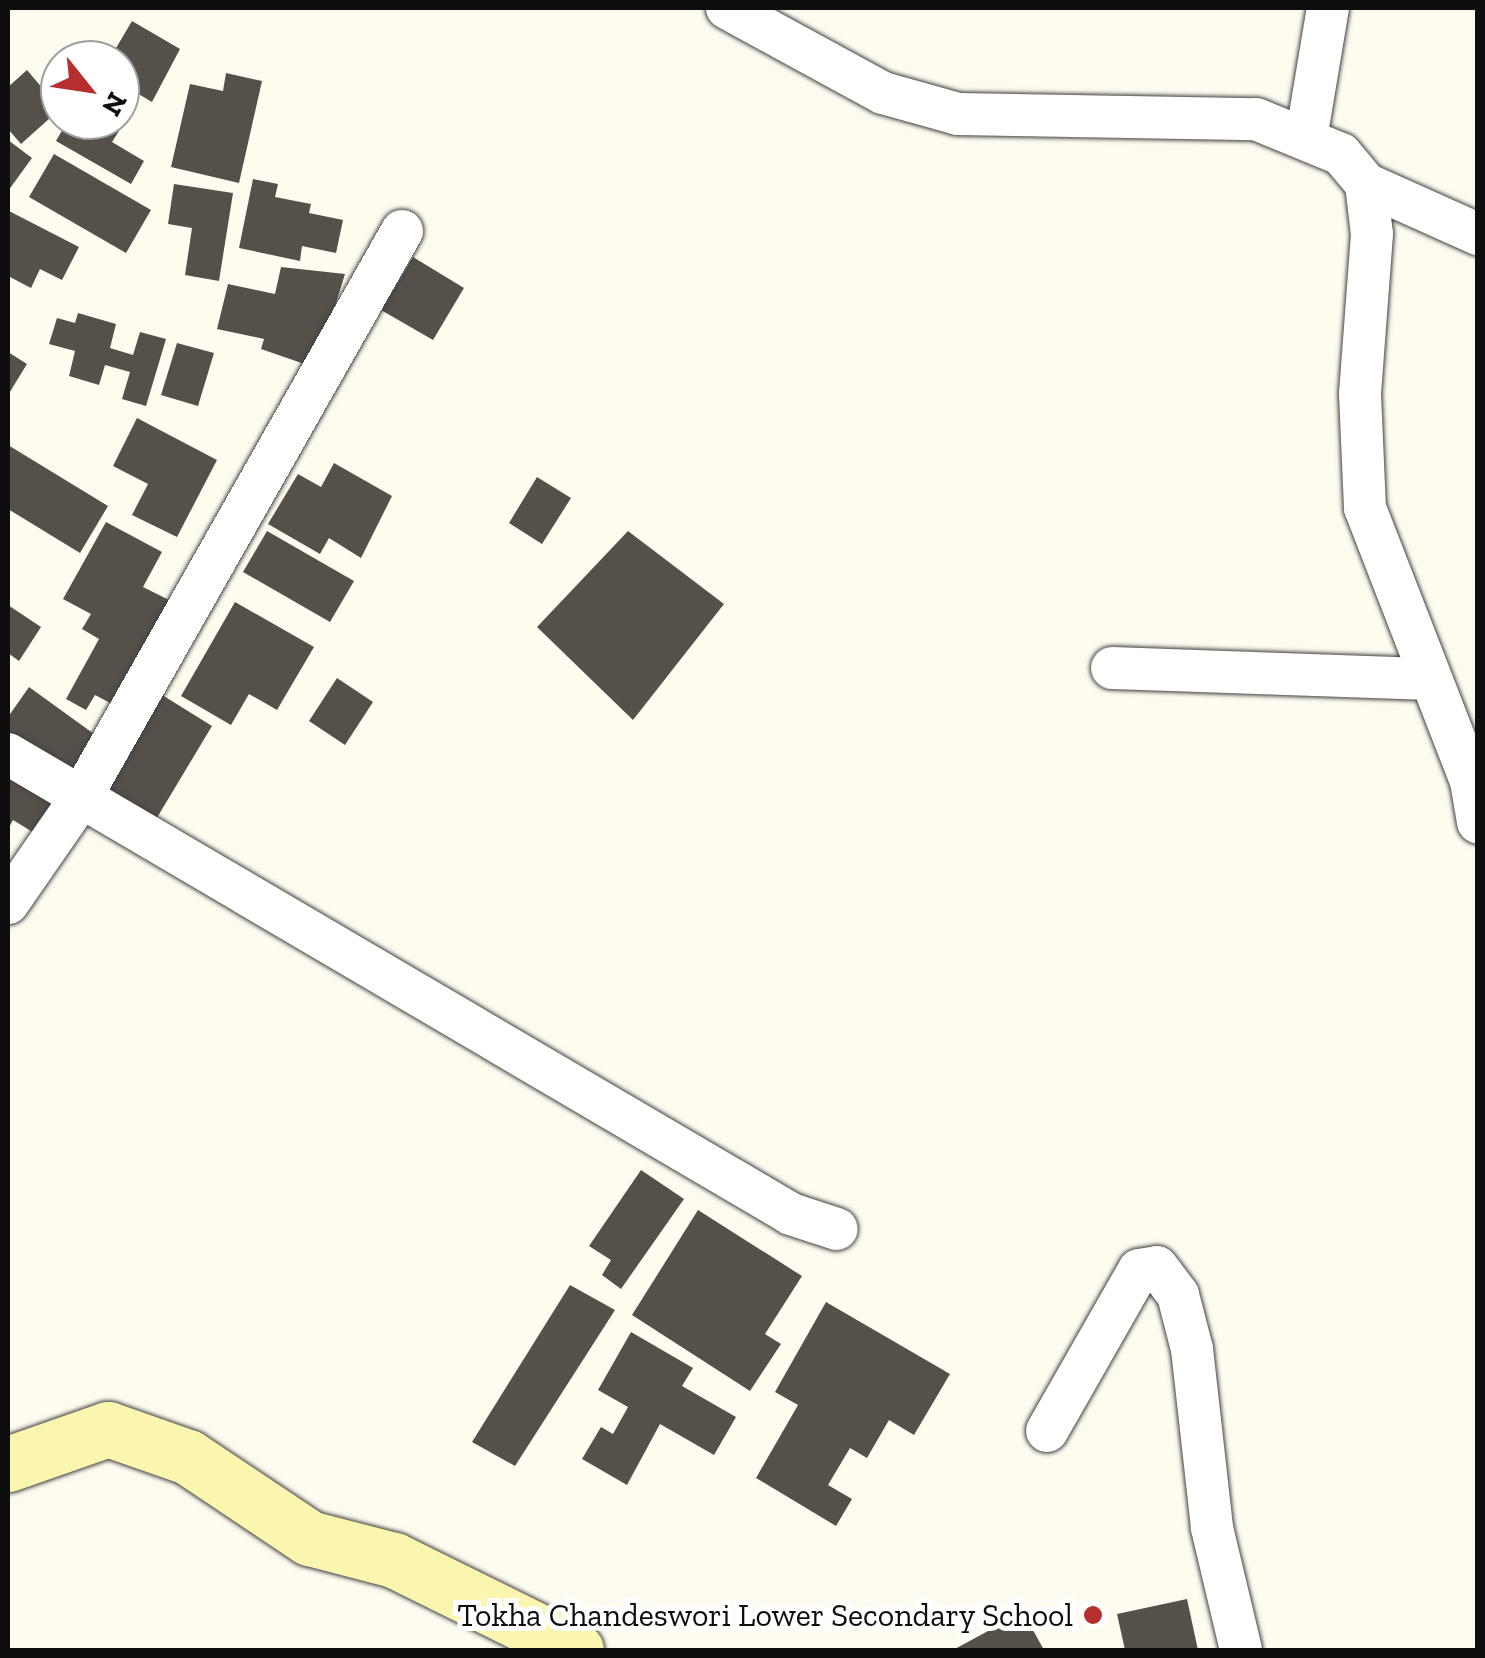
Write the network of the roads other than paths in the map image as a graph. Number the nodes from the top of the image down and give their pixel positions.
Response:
1 (728, 8) edge
2 (1328, 8) edge
3 (1308, 133) junction
4 (1366, 184) junction
5 (402, 231) dead end
6 (1478, 234) edge
7 (1112, 668) dead end
8 (1424, 679) junction
9 (8, 754) edge
10 (80, 799) junction
11 (1478, 822) edge
12 (8, 903) edge
13 (837, 1228) dead end
14 (1047, 1431) dead end
15 (8, 1464) edge
16 (576, 1650) edge
17 (1241, 1650) edge

1 - 3 street
2 - 3 street
3 - 4 street
4 - 6 street
4 - 8 street
5 - 10 street
7 - 8 street
8 - 11 street
9 - 10 street
10 - 12 street
10 - 13 street
14 - 17 street
15 - 16 main road

